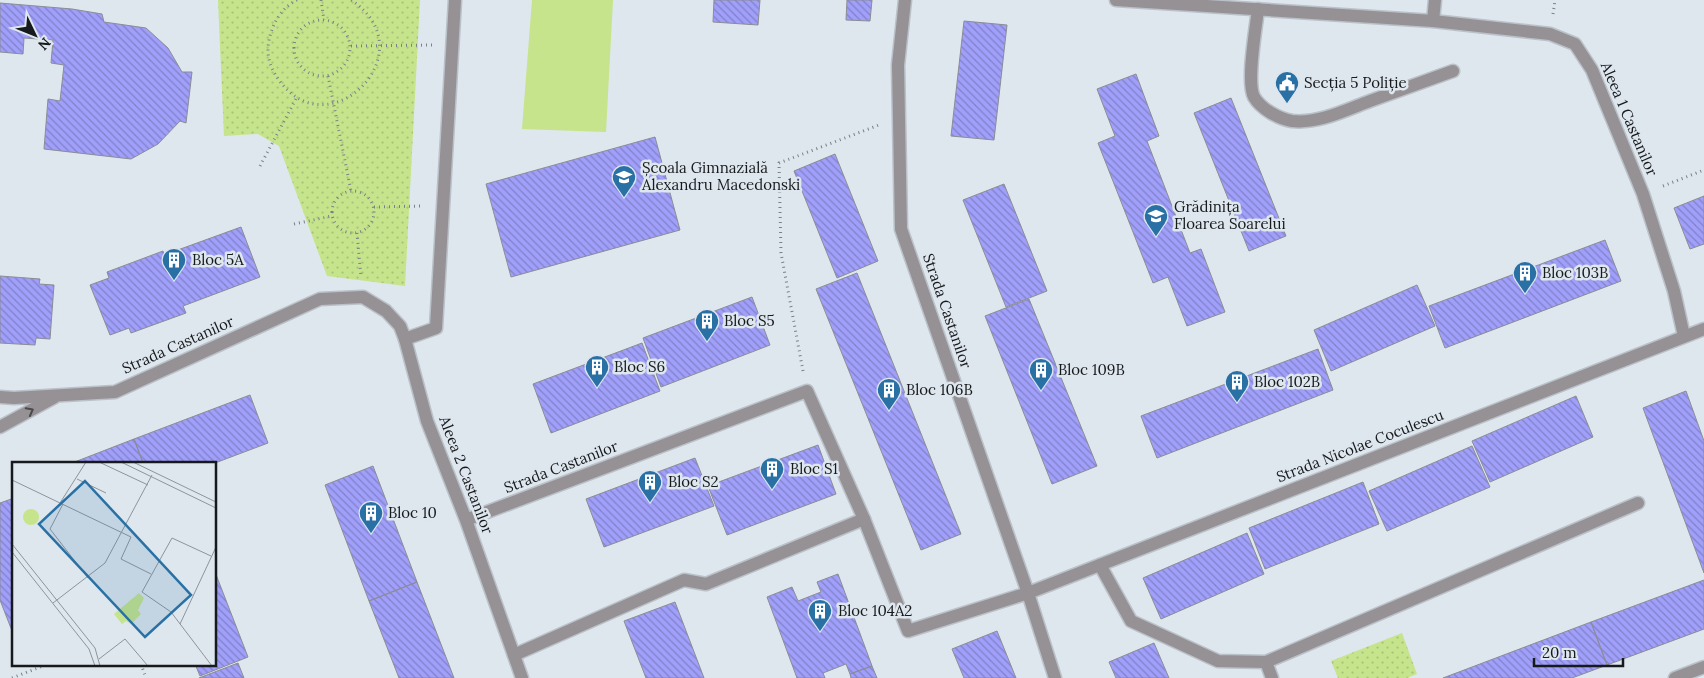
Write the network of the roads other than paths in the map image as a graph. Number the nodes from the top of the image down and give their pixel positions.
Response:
1 (455, 0) edge
2 (905, 0) edge
3 (1116, 0) edge
4 (1435, 0) edge
5 (1258, 10) junction
6 (1433, 21) junction
7 (1453, 71) dead end
8 (363, 297) joint
9 (1704, 329) edge
10 (1684, 336) junction
11 (405, 339) junction
12 (59, 395) junction
13 (0, 397) edge
14 (0, 426) edge
15 (1638, 503) dead end
16 (864, 519) junction
17 (466, 520) junction
18 (1100, 565) junction
19 (1028, 593) junction
20 (514, 655) junction
21 (1266, 662) junction
22 (1704, 667) edge
23 (522, 678) edge
24 (1055, 678) edge
25 (1272, 678) edge
26 (1675, 678) edge

1 - 11 street
2 - 19 street, Strada Castanilor
3 - 5 street, Aleea 1 Castanilor
4 - 6 street
5 - 6 street, Aleea 1 Castanilor
5 - 7 street
6 - 10 street, Aleea 1 Castanilor
8 - 11 street, Aleea 2 Castanilor
8 - 12 street, Strada Castanilor
9 - 10 street, Strada Nicolae Coculescu
10 - 18 street, Strada Nicolae Coculescu
11 - 17 street, Aleea 2 Castanilor
12 - 13 street, Strada Castanilor
14 -> 12 street
15 - 21 street
16 - 17 street, Strada Castanilor
16 - 19 street, Strada Nicolae Coculescu
16 - 20 street
17 - 20 street, Aleea 2 Castanilor
18 - 19 street, Strada Nicolae Coculescu
18 - 21 street
19 - 24 street, Strada Castanilor
20 - 23 street, Aleea 2 Castanilor
21 - 25 street
22 - 26 street

